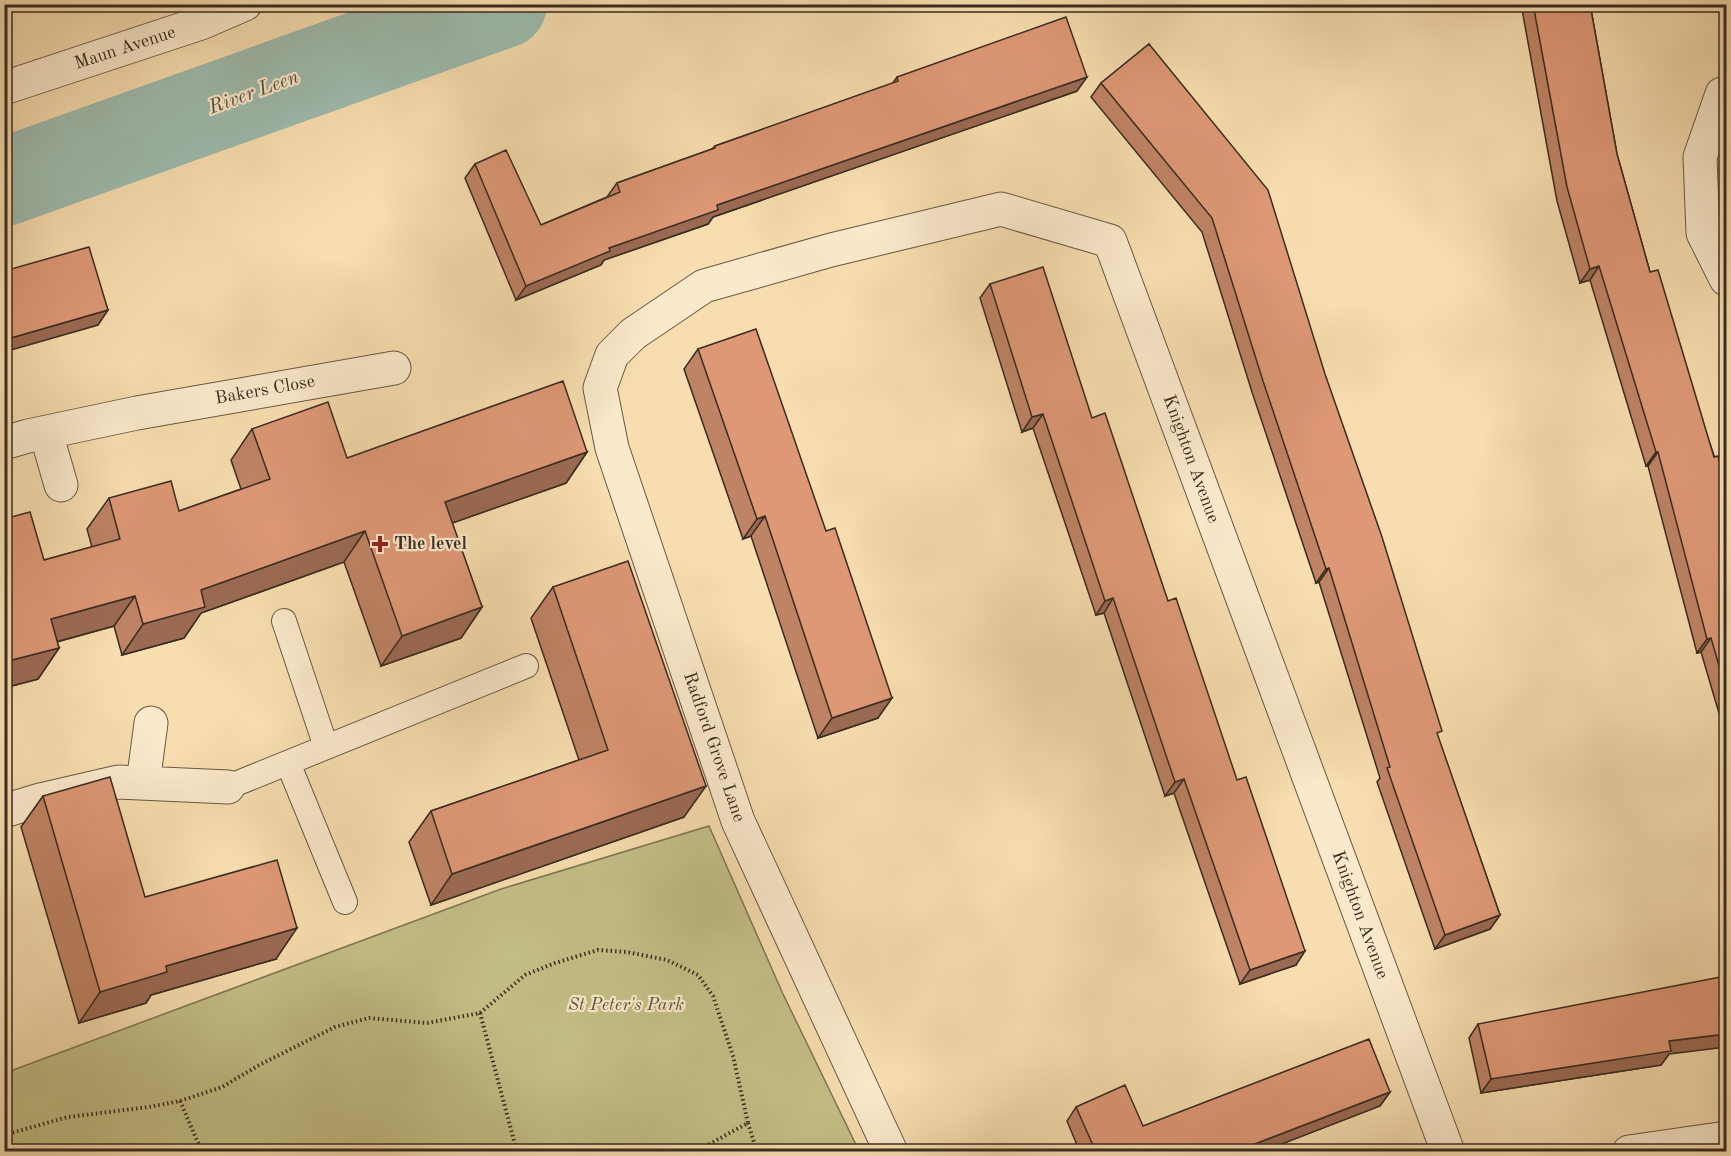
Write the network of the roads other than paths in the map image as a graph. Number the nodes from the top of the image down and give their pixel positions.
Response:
1 (244, 4) edge
2 (4, 88) edge
3 (1726, 93) edge
4 (1726, 279) edge
5 (633, 334) joint
6 (394, 368) dead end
7 (46, 433) junction
8 (4, 443) edge
9 (61, 485) dead end
10 (284, 621) dead end
11 (526, 666) dead end
12 (151, 723) dead end
13 (326, 747) junction
14 (288, 763) junction
15 (143, 783) junction
16 (228, 787) joint
17 (4, 811) edge
18 (345, 902) dead end
19 (1726, 1138) edge
20 (891, 1152) edge
21 (1448, 1152) edge
22 (1629, 1152) edge

1 - 2 street, Maun Avenue
3 - 4 street
5 - 20 street, Radford Grove Lane
5 - 21 street, Knighton Avenue
6 - 7 street, Bakers Close
7 - 8 street, Bakers Close
7 - 9 street
10 - 13 lane
11 - 13 lane
12 - 15 street
13 - 14 lane
14 - 16 lane
14 - 18 lane
15 - 16 street
15 - 17 street
19 - 22 street

